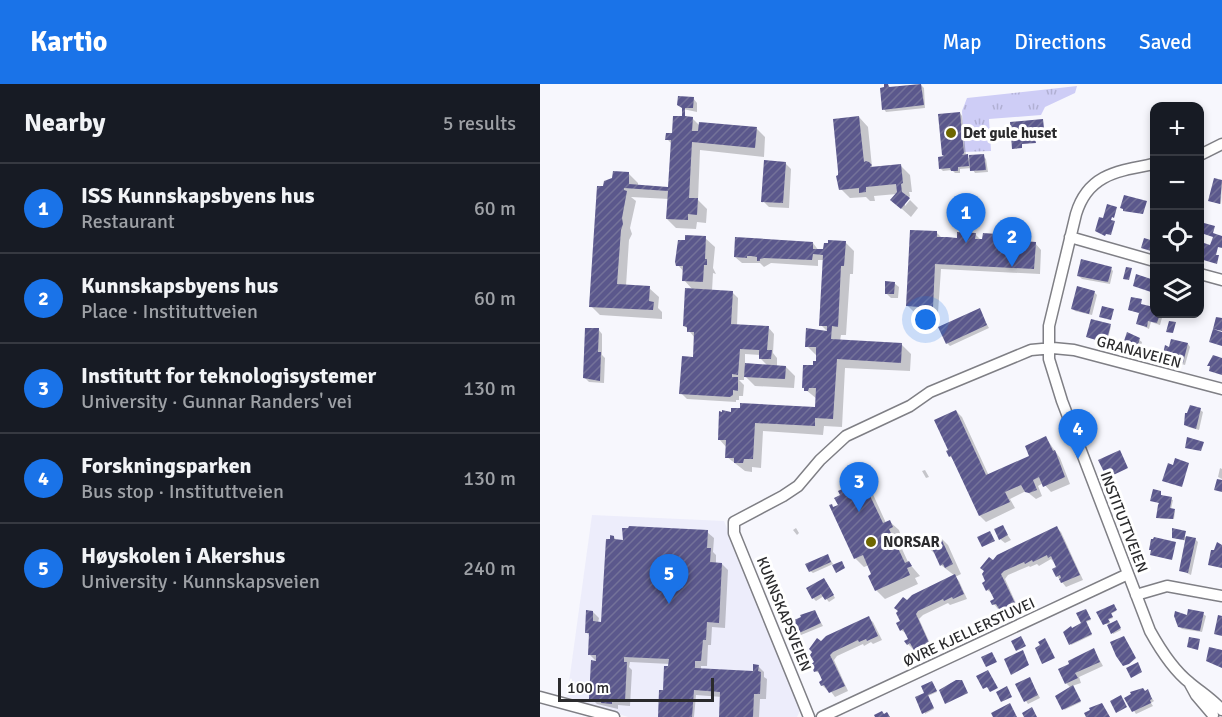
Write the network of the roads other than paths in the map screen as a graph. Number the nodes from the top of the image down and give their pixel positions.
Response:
1 (1222, 144) edge
2 (1204, 153) edge
3 (1150, 165) edge
4 (1070, 237) junction
5 (1150, 260) edge
6 (1204, 275) edge
7 (1222, 280) edge
8 (1048, 348) junction
9 (1222, 389) edge
10 (734, 522) joint
11 (1128, 574) junction
12 (1136, 595) junction
13 (1222, 596) edge
14 (540, 696) edge
15 (1217, 711) edge
16 (614, 717) edge
17 (809, 717) edge
18 (822, 717) edge

1 - 2 street
3 - 4 street, INSTITUTTVEIEN
4 - 5 street
4 - 8 street, INSTITUTTVEIEN
6 - 7 street
8 - 9 street, GRANAVEIEN
8 - 10 street, GRANAVEIEN
8 - 11 street, INSTITUTTVEIEN
10 - 17 street, KUNNSKAPSVEIEN
11 - 12 street, INSTITUTTVEIEN
11 - 18 street, ØVRE KJELLERSTUVEI
12 - 13 street
12 - 15 street, INSTITUTTVEIEN
14 - 16 street

